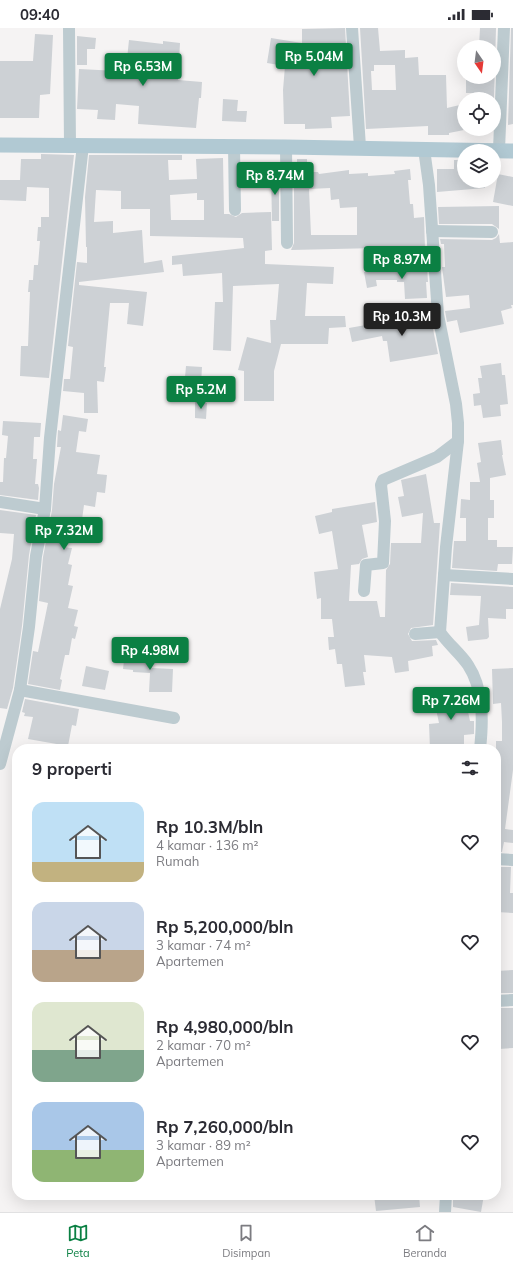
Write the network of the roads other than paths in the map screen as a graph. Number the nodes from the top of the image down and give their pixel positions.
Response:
1 (69, 28) edge
2 (352, 28) edge
3 (504, 28) edge
4 (0, 145) edge
5 (76, 146) junction
6 (234, 146) junction
7 (286, 146) junction
8 (360, 148) junction
9 (424, 149) junction
10 (506, 151) edge
11 (235, 210) dead end
12 (432, 230) junction
13 (492, 232) dead end
14 (287, 243) dead end
15 (458, 441) junction
16 (0, 502) edge
17 (45, 509) junction
18 (444, 575) junction
19 (513, 579) edge
20 (364, 591) dead end
21 (440, 632) junction
22 (415, 634) dead end
23 (20, 690) junction
24 (174, 718) dead end
25 (480, 744) edge
26 (0, 764) edge
27 (501, 859) edge
28 (513, 860) edge
29 (513, 1000) edge
30 (501, 1001) edge
31 (446, 1200) edge
32 (445, 1212) edge

1 - 5 street
2 - 8 street
3 - 10 street
4 - 5 main road
5 - 6 main road
5 - 17 street
6 - 7 main road
6 - 11 street
7 - 8 main road
7 - 14 street
8 - 9 main road
9 - 10 main road
9 - 12 street
12 - 13 street
12 - 15 street
15 - 18 street
15 - 20 street
16 - 17 street
17 - 23 street
18 - 19 street
18 - 21 street
21 - 22 street
21 - 25 street
23 - 24 street
23 - 26 street
27 - 28 street
29 - 30 street
31 - 32 street

